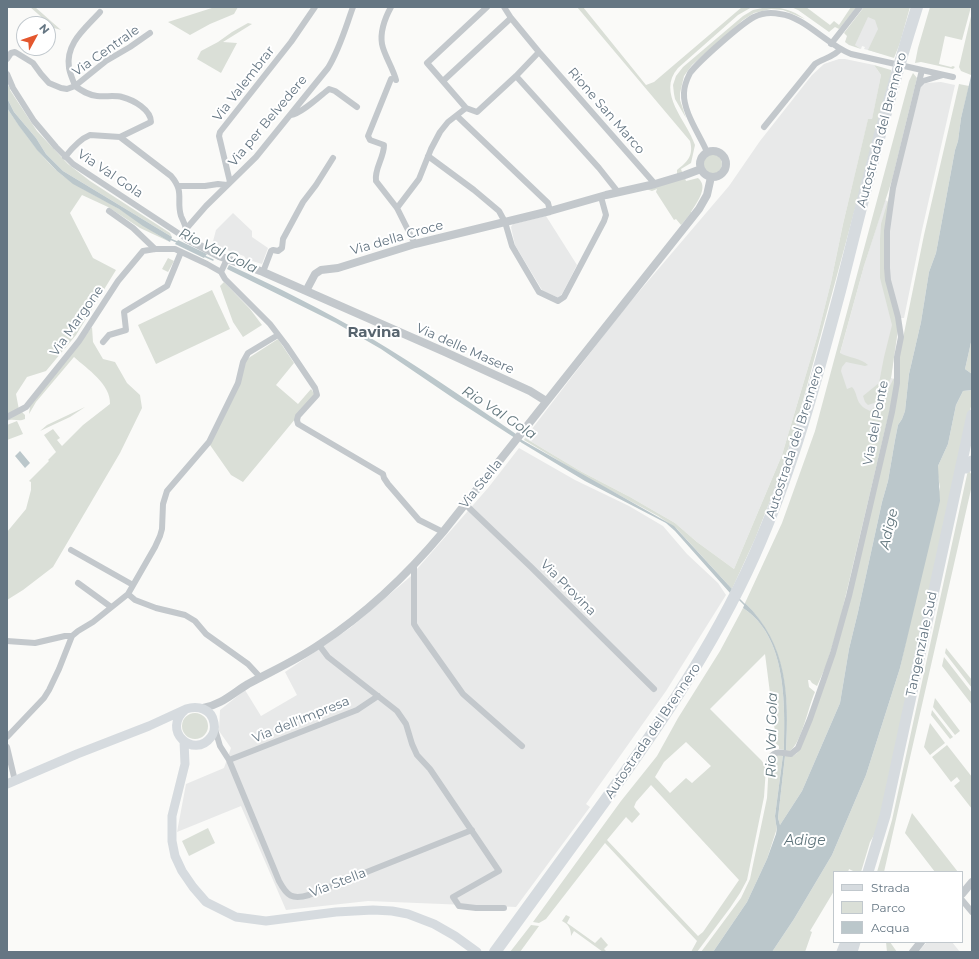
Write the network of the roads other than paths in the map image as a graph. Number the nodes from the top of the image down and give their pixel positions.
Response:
1 (315, 7) edge
2 (353, 7) edge
3 (391, 7) edge
4 (487, 7) edge
5 (504, 7) edge
6 (860, 7) edge
7 (917, 7) edge
8 (923, 7) edge
9 (100, 12) dead end
10 (511, 18) junction
11 (150, 33) dead end
12 (832, 44) junction
13 (909, 45) junction
14 (840, 49) junction
15 (539, 52) junction
16 (7, 59) edge
17 (922, 70) junction
18 (7, 74) edge
19 (943, 75) junction
20 (516, 76) junction
21 (953, 77) dead end
22 (443, 81) junction
23 (74, 86) junction
24 (918, 86) junction
25 (357, 107) dead end
26 (466, 108) junction
27 (291, 115) junction
28 (458, 117) dead end
29 (764, 127) dead end
30 (120, 137) junction
31 (707, 152) junction
32 (428, 156) junction
33 (65, 157) junction
34 (333, 158) dead end
35 (700, 169) junction
36 (711, 177) junction
37 (229, 184) junction
38 (655, 184) junction
39 (179, 186) junction
40 (618, 192) junction
41 (601, 197) junction
42 (397, 208) junction
43 (110, 211) dead end
44 (550, 211) junction
45 (505, 222) junction
46 (186, 229) junction
47 (187, 239) junction
48 (415, 244) junction
49 (155, 248) junction
50 (181, 252) junction
51 (210, 258) junction
52 (224, 265) junction
53 (263, 272) junction
54 (306, 291) junction
55 (278, 335) junction
56 (102, 342) dead end
57 (546, 401) junction
58 (972, 415) edge
59 (7, 417) edge
60 (972, 440) edge
61 (969, 464) edge
62 (465, 504) junction
63 (443, 532) junction
64 (71, 550) dead end
65 (414, 564) junction
66 (78, 583) dead end
67 (133, 585) junction
68 (128, 594) junction
69 (735, 604) junction
70 (111, 607) junction
71 (72, 636) junction
72 (7, 641) edge
73 (319, 645) junction
74 (261, 678) junction
75 (654, 689) dead end
76 (378, 696) junction
77 (222, 702) junction
78 (203, 708) junction
79 (186, 709) junction
80 (215, 725) junction
81 (149, 726) junction
82 (176, 728) junction
83 (7, 737) edge
84 (184, 741) junction
85 (203, 743) junction
86 (220, 746) junction
87 (522, 746) dead end
88 (7, 747) edge
89 (229, 760) junction
90 (769, 760) dead end
91 (185, 764) junction
92 (11, 783) edge
93 (881, 829) junction
94 (472, 830) junction
95 (863, 871) edge
96 (868, 871) edge
97 (874, 871) edge
98 (972, 882) edge
99 (963, 893) edge
100 (963, 901) edge
101 (504, 908) dead end
102 (972, 912) edge
103 (920, 943) edge
104 (477, 952) edge
105 (495, 952) edge
106 (503, 952) edge
107 (913, 952) edge

1 - 37 street, Via Valembrar
2 - 27 street, Via per Belvedere
3 - 42 street
4 - 22 street
5 - 10 street, Rione San Marco
6 - 12 street
7 - 13 highway, Autostrada del Brennero
8 - 13 highway, Autostrada del Brennero
9 - 23 street, Via Centrale
10 - 15 street, Rione San Marco
10 - 22 street
11 - 23 street, Via Centrale
12 - 14 street
12 - 31 street
13 - 69 highway, Autostrada del Brennero
14 - 17 street
14 - 29 street
15 - 20 street
15 - 38 street, Rione San Marco
16 - 23 street, Via Centrale
17 - 19 street
17 - 24 street, Via del Ponte
18 - 33 street, Via Val Gola
19 - 21 street
19 - 24 street
20 - 26 street
20 - 40 street
22 - 26 street
23 - 30 street, Via Centrale
24 - 90 street, Via del Ponte
25 - 27 street
26 - 32 street
27 - 37 street, Via per Belvedere
28 - 44 street
30 - 33 street
30 - 39 street
31 - 35 street
31 - 36 street
32 - 42 street
32 - 45 street
33 - 47 street, Via Val Gola
34 - 53 street
35 - 36 street
35 - 38 street, Via della Croce
36 - 57 street
37 - 39 street
37 - 46 street, Via per Belvedere
38 - 40 street, Via della Croce
39 - 46 street
40 - 41 street, Via della Croce
41 - 44 street, Via della Croce
41 - 45 street
42 - 48 street
43 - 49 street
44 - 45 street, Via della Croce
45 - 48 street, Via della Croce
46 - 47 street
47 - 51 street, Via delle Masere
48 - 54 street, Via della Croce
49 - 50 street
49 - 59 street, Via Margone
50 - 51 street
50 - 56 street
51 - 52 street, Via delle Masere
51 - 52 street
52 - 53 street, Via delle Masere
52 - 55 street
53 - 54 street, Via delle Masere
54 - 57 street, Via delle Masere
55 - 63 street
55 - 67 street
57 - 62 street, Via Stella
58 - 93 highway, Tangenziale Sud
60 - 61 highway, Tangenziale Sud
61 - 97 highway, Tangenziale Sud
62 - 63 street, Via Stella
62 - 75 street, Via Provina
63 - 65 street, Via Stella
64 - 67 street
65 - 73 street, Via Stella
65 - 87 street
66 - 70 street
67 - 68 street
68 - 70 street
68 - 74 street
69 - 105 highway, Autostrada del Brennero
69 - 106 highway, Autostrada del Brennero
70 - 71 street
71 - 72 street
71 - 83 street
73 - 74 street, Via Stella
73 - 76 street
74 - 77 street, Via Stella
76 - 89 street, Via dell'Impresa
76 - 94 street
77 - 78 street, Via Stella
77 - 80 street
78 - 79 main road, Via Stella
78 - 80 main road, Via Stella
79 - 81 main road, Via Stella
79 - 82 main road
80 - 85 main road
80 - 86 street, Via Stella
81 - 82 main road, Via Stella
81 - 92 main road, Via Stella
82 - 84 main road
84 - 85 main road
84 - 91 main road
85 - 86 street
85 - 91 main road
86 - 89 street, Via Stella
88 - 92 street
89 - 94 street, Via Stella
91 - 104 main road
93 - 95 highway
93 - 96 highway, Tangenziale Sud
94 - 101 street
98 - 99 street
100 - 102 street
103 - 107 street

